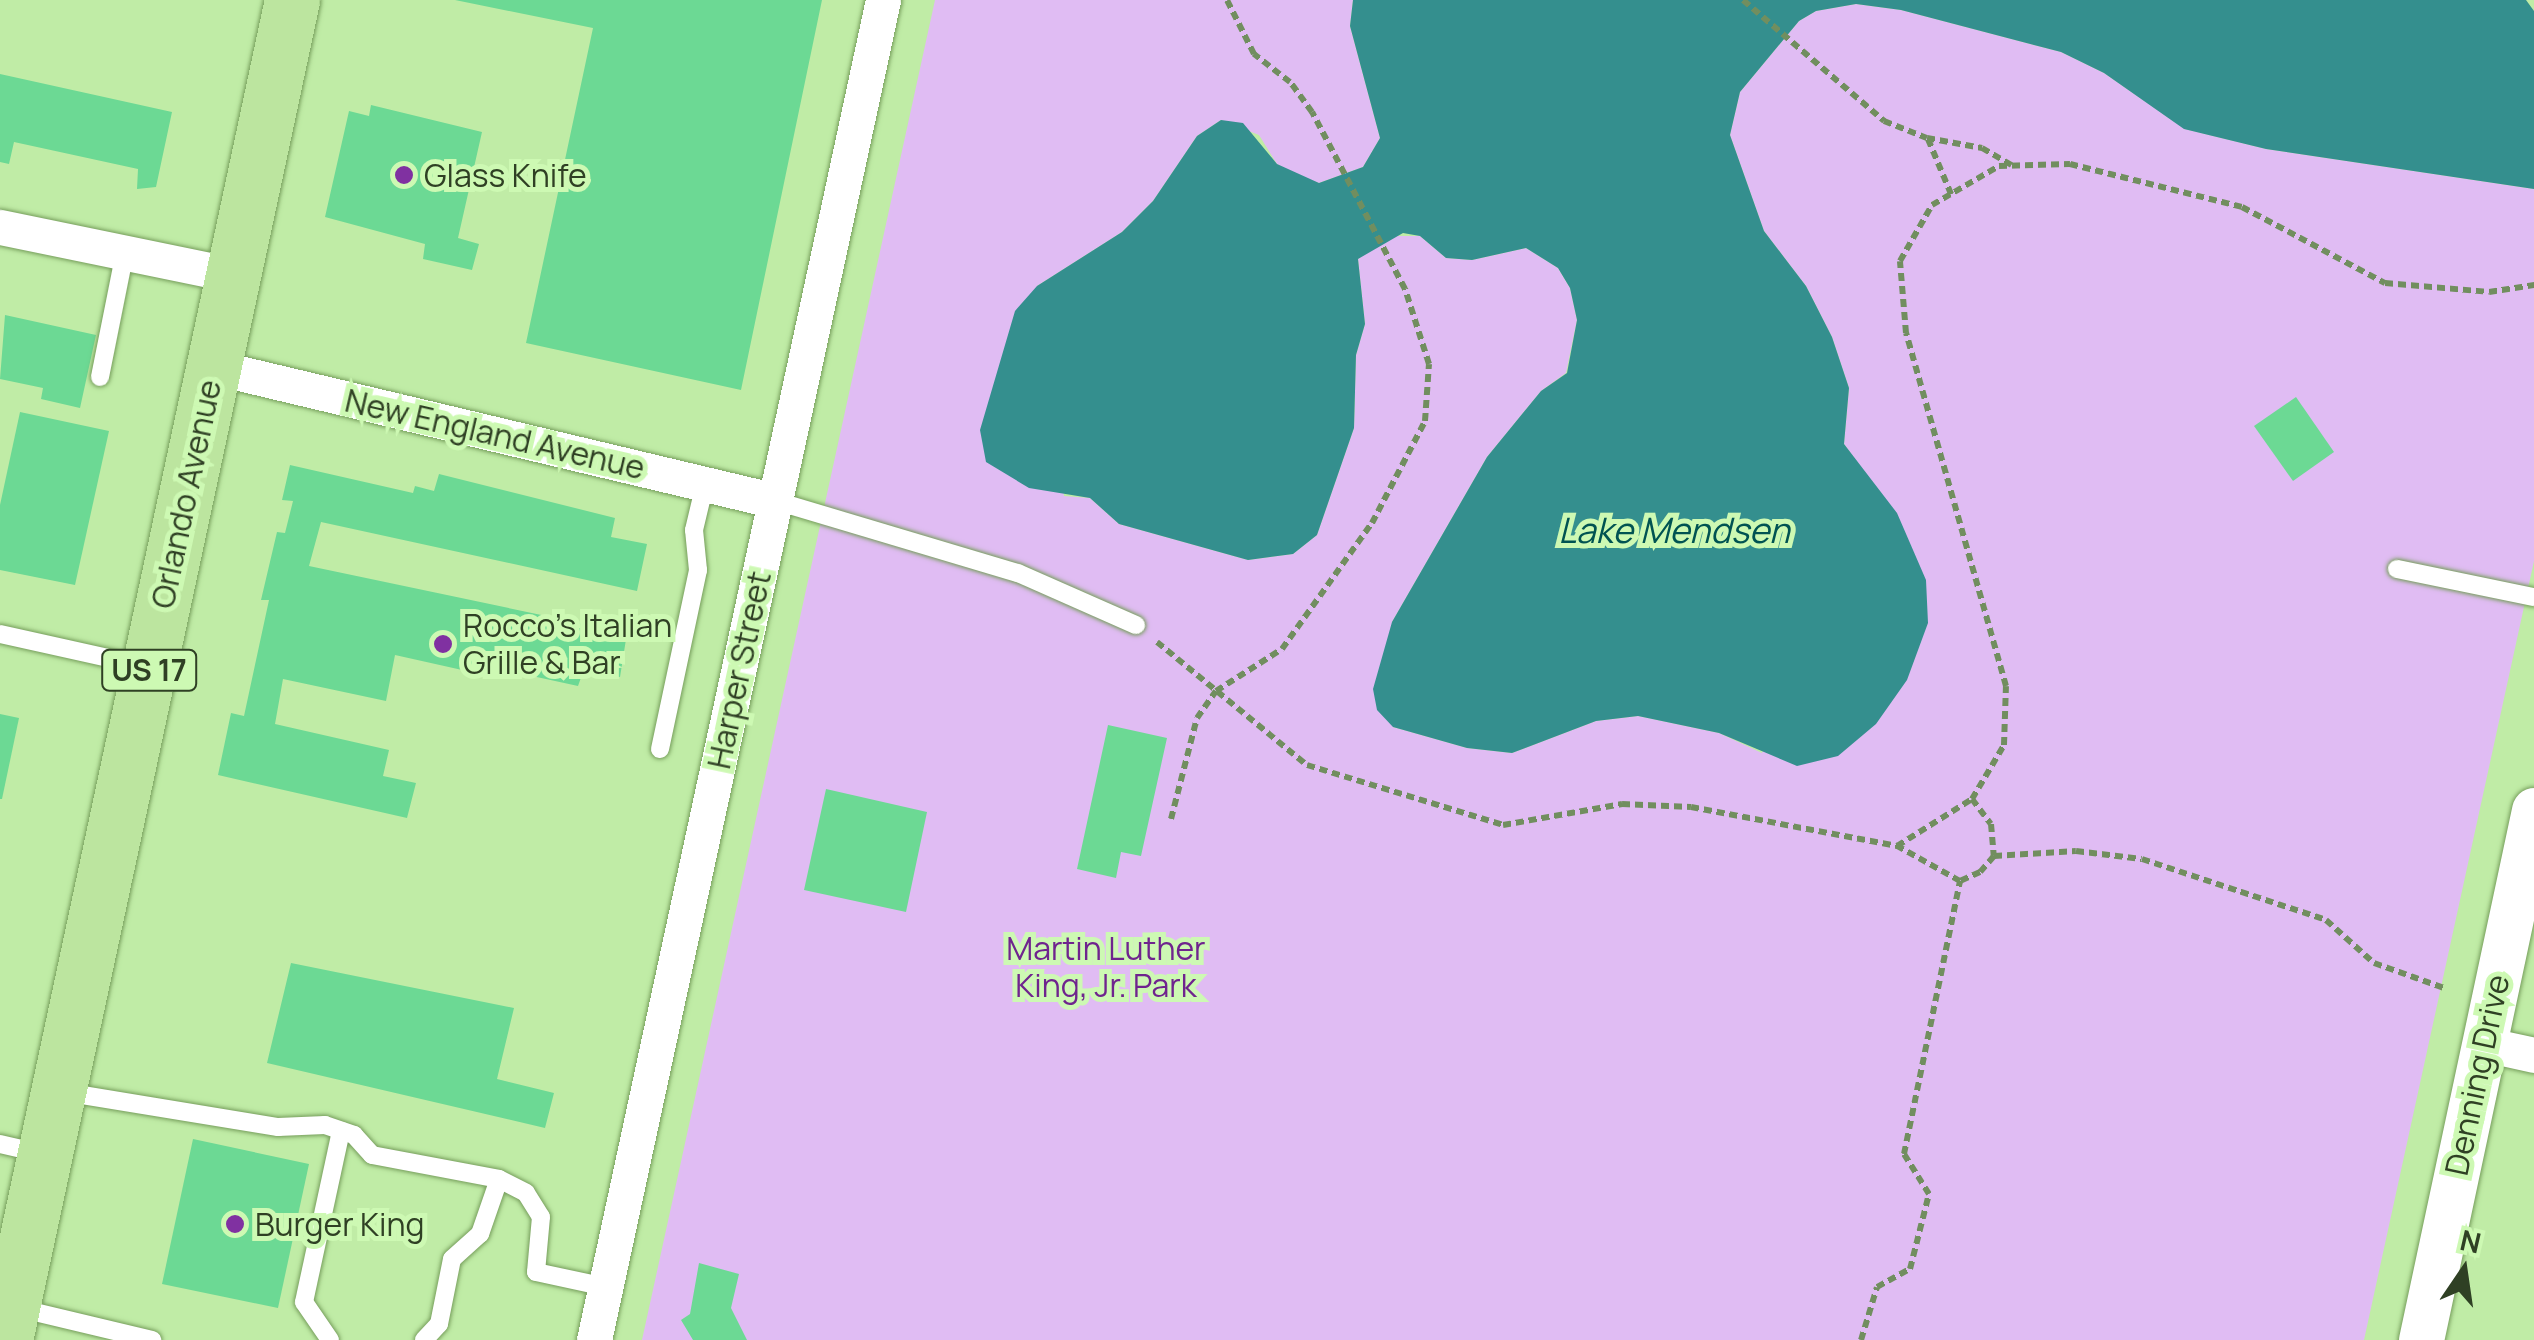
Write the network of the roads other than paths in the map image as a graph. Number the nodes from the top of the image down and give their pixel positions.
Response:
1 (292, 0) edge
2 (883, 0) edge
3 (0, 227) edge
4 (125, 252) junction
5 (234, 275) junction
6 (214, 367) junction
7 (100, 377) dead end
8 (705, 484) junction
9 (776, 501) junction
10 (2397, 569) dead end
11 (2534, 597) edge
12 (1136, 625) road end
13 (0, 634) edge
14 (149, 667) junction
15 (660, 749) dead end
16 (2534, 810) edge
17 (2484, 1044) junction
18 (2534, 1055) edge
19 (58, 1091) junction
20 (341, 1130) junction
21 (22, 1149) edge
22 (499, 1179) junction
23 (606, 1288) junction
24 (9, 1324) edge
25 (152, 1340) edge
26 (330, 1340) edge
27 (424, 1340) edge
28 (594, 1340) edge
29 (2421, 1340) edge

1 - 5 main road, Orlando Avenue / US 17
2 - 9 street, Harper Street
3 - 4 street
4 - 5 street
4 - 7 lane
5 - 6 main road, Orlando Avenue / US 17
6 - 8 street, New England Avenue
6 - 14 main road, Orlando Avenue / US 17
8 - 9 street, New England Avenue
8 - 15 lane
9 - 12 lane
9 - 23 street, Harper Street
10 - 11 lane
13 - 14 lane
14 - 19 main road, Orlando Avenue / US 17
16 - 17 street, Denning Drive
17 - 18 street
17 - 29 street, Denning Drive
19 - 20 lane
19 - 21 main road, Orlando Avenue / US 17
20 - 22 lane
20 - 26 lane
21 - 24 main road, Orlando Avenue / US 17
22 - 23 lane
22 - 27 lane
23 - 28 street, Harper Street
24 - 25 lane

